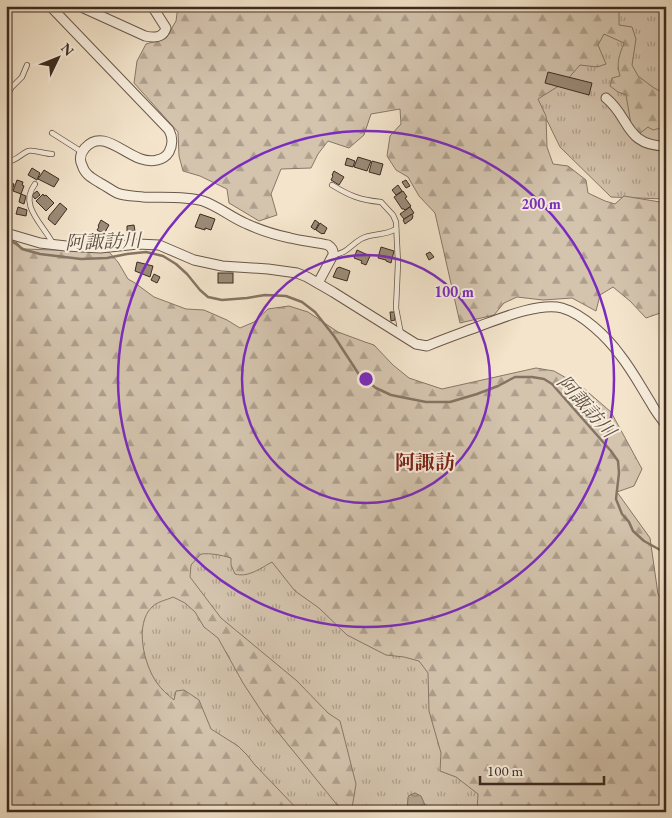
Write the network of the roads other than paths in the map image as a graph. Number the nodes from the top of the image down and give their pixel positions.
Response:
1 (79, 6) edge
2 (152, 6) edge
3 (51, 7) edge
4 (27, 65) dead end
5 (606, 98) dead end
6 (6, 100) edge
7 (52, 133) dead end
8 (666, 146) edge
9 (82, 152) junction
10 (52, 154) dead end
11 (6, 162) edge
12 (35, 184) dead end
13 (332, 185) dead end
14 (396, 229) junction
15 (6, 233) edge
16 (54, 245) junction
17 (333, 255) junction
18 (318, 283) junction
19 (401, 336) junction
20 (666, 425) edge

1 - 2 street
3 - 9 street
4 - 6 lane
5 - 8 street
7 - 9 lane
9 - 17 street
10 - 11 lane
12 - 16 lane
13 - 14 lane
14 - 17 lane
14 - 19 lane
15 - 16 street
16 - 18 street
17 - 18 street
18 - 19 street
19 - 20 street

